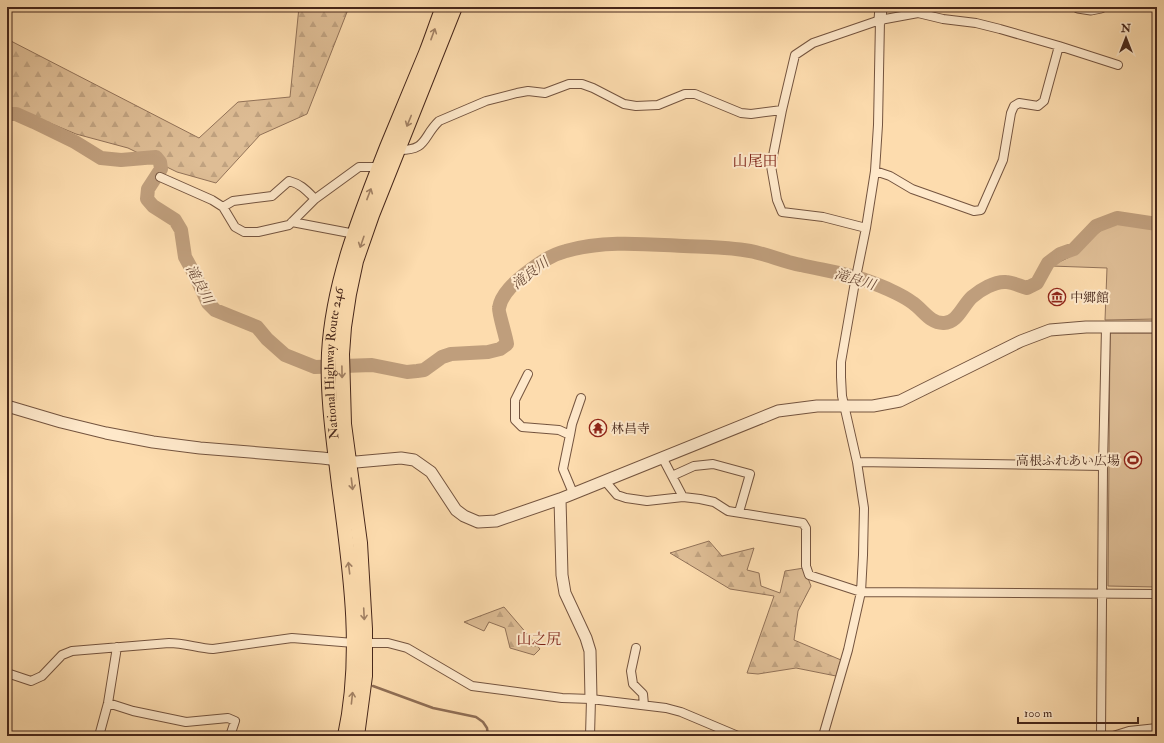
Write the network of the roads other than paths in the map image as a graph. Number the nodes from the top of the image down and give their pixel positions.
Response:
1 (443, 7) edge
2 (455, 7) edge
3 (881, 7) edge
4 (1078, 7) edge
5 (1101, 7) edge
6 (880, 20) junction
7 (1059, 46) junction
8 (1118, 65) dead end
9 (782, 110) junction
10 (397, 150) junction
11 (380, 167) junction
12 (875, 171) junction
13 (160, 177) dead end
14 (315, 199) junction
15 (223, 207) junction
16 (292, 222) junction
17 (866, 228) junction
18 (355, 234) junction
19 (1106, 327) junction
20 (1157, 327) edge
21 (335, 354) junction
22 (528, 374) dead end
23 (581, 398) dead end
24 (7, 406) edge
25 (846, 407) junction
26 (570, 435) junction
27 (662, 457) junction
28 (342, 460) junction
29 (856, 462) junction
30 (1103, 466) junction
31 (672, 476) junction
32 (605, 481) junction
33 (573, 493) junction
34 (683, 497) junction
35 (560, 499) junction
36 (739, 512) junction
37 (861, 592) junction
38 (1103, 594) junction
39 (1157, 594) edge
40 (359, 643) junction
41 (116, 647) junction
42 (636, 648) dead end
43 (7, 673) edge
44 (591, 699) junction
45 (108, 703) junction
46 (644, 705) junction
47 (1157, 728) edge
48 (99, 736) edge
49 (230, 736) edge
50 (345, 736) edge
51 (357, 736) edge
52 (590, 736) edge
53 (738, 736) edge
54 (822, 736) edge
55 (1101, 736) edge
56 (1113, 736) edge

11 -> 1 highway, National Highway Route 246
2 -> 10 highway, National Highway Route 246
3 - 6 street
4 - 5 street
6 - 7 street
6 - 9 street
6 - 12 street
7 - 8 street
7 - 12 street
9 - 10 street
9 - 17 street
10 -> 21 highway, National Highway Route 246
11 - 14 street
18 -> 11 highway, National Highway Route 246
12 - 17 street
13 - 15 street
14 - 15 street
14 - 16 street
15 - 16 street
16 - 18 street
17 - 25 street
18 - 21 highway, National Highway Route 246
19 - 20 street
19 - 25 street
19 - 30 street
21 - 28 highway, National Highway Route 246
22 - 26 street
23 - 26 street
24 - 28 street
25 - 27 street
25 - 29 street
26 - 33 street
27 - 31 street
27 - 32 street
28 - 35 street
28 - 40 highway, National Highway Route 246
29 - 30 street
29 - 37 street
30 - 38 street
31 - 34 street
31 - 36 street
32 - 33 street
32 - 34 street
33 - 35 street
34 - 36 street
35 - 44 street
36 - 37 street
37 - 38 street
37 - 54 street
38 - 39 street
38 - 55 street
40 - 41 street
40 - 44 street
50 -> 40 highway, National Highway Route 246
40 - 51 highway, National Highway Route 246
41 - 43 street
41 - 45 street
42 - 46 street
44 - 46 street
44 - 52 street
45 - 48 street
45 - 49 street
46 - 53 street
47 - 56 street

